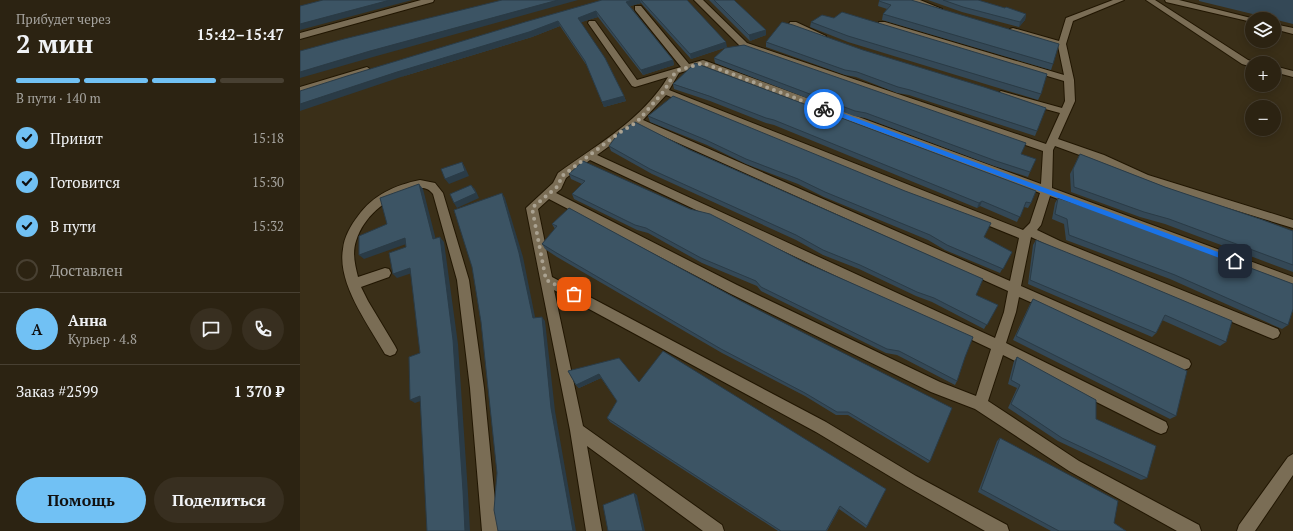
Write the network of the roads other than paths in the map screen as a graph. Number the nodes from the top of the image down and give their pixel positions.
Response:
1 (430, 0) edge
2 (698, 0) edge
3 (913, 0) edge
4 (1120, 0) edge
5 (1150, 0) edge
6 (1169, 0) edge
7 (638, 8) dead end
8 (943, 11) edge
9 (1245, 18) edge
10 (873, 22) edge
11 (592, 23) dead end
12 (793, 24) edge
13 (1001, 28) edge
14 (1281, 28) edge
15 (1293, 31) edge
16 (300, 36) edge
17 (832, 40) edge
18 (1062, 44) junction
19 (1245, 62) edge
20 (376, 67) edge
21 (687, 68) junction
22 (676, 71) junction
23 (1281, 71) edge
24 (1293, 74) edge
25 (1069, 80) junction
26 (300, 90) edge
27 (664, 91) junction
28 (991, 91) edge
29 (1066, 112) junction
30 (637, 122) junction
31 (1051, 145) junction
32 (589, 155) junction
33 (1046, 192) junction
34 (548, 194) junction
35 (1293, 224) edge
36 (1027, 233) junction
37 (385, 273) dead end
38 (546, 280) junction
39 (1293, 282) edge
40 (354, 284) junction
41 (1014, 290) junction
42 (1272, 333) dead end
43 (999, 346) junction
44 (390, 350) dead end
45 (1184, 364) dead end
46 (980, 404) junction
47 (1161, 427) dead end
48 (577, 430) junction
49 (1293, 462) edge
50 (490, 531) edge
51 (594, 531) edge
52 (716, 531) edge
53 (1001, 531) edge
54 (1192, 531) edge
55 (1245, 531) edge

1 - 16 street
2 - 31 street
3 - 8 street
4 - 18 street
5 - 19 street
6 - 9 street
7 - 21 street
10 - 25 street
11 - 22 street
12 - 17 street
13 - 18 street
14 - 15 street
18 - 25 street
20 - 26 street
21 - 22 street
21 - 33 street
22 - 27 street
23 - 24 street
25 - 29 street
27 - 30 street
27 - 36 street
28 - 29 street
29 - 31 street
30 - 32 street
30 - 41 street
31 - 33 street
31 - 35 street
32 - 34 street
32 - 43 street
33 - 36 street
33 - 39 street
34 - 38 street
34 - 46 street
36 - 41 street
36 - 42 street
37 - 40 street
38 - 48 street
38 - 53 street
40 - 44 street
40 - 50 street
41 - 43 street
41 - 45 street
43 - 46 street
43 - 47 street
46 - 54 street
48 - 51 street
48 - 52 street
49 - 55 street

